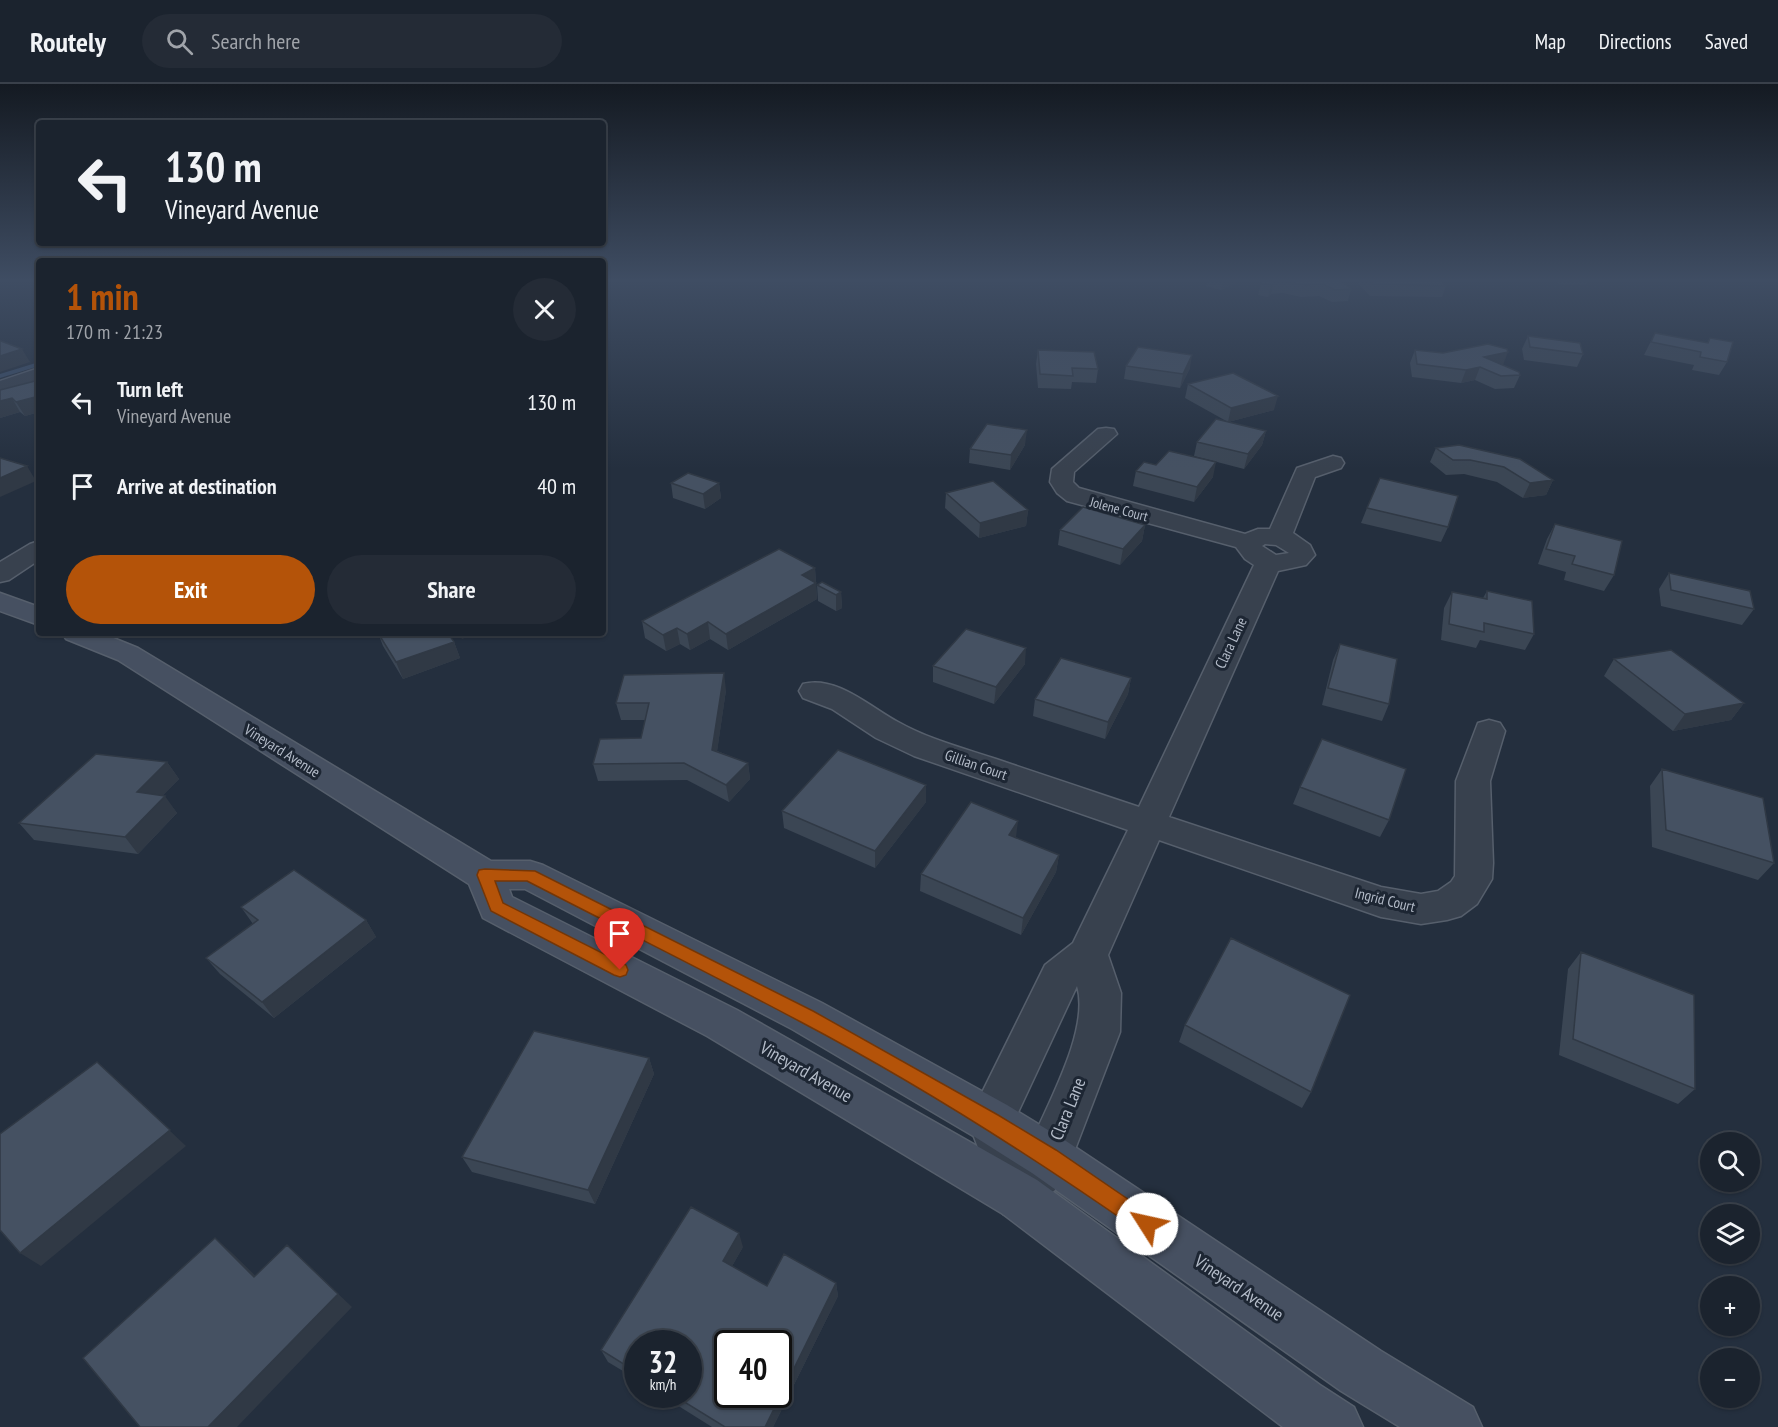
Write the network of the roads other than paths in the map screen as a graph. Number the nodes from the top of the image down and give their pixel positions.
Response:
1 (36, 375) edge
2 (0, 388) edge
3 (1106, 434) dead end
4 (1333, 463) dead end
5 (1266, 547) junction
6 (36, 551) edge
7 (0, 574) edge
8 (0, 601) edge
9 (36, 616) edge
10 (83, 636) edge
11 (814, 691) dead end
12 (1489, 731) dead end
13 (1147, 822) junction
14 (485, 875) junction
15 (1088, 955) junction
16 (991, 1121) junction
17 (1034, 1177) junction
18 (1334, 1427) edge
19 (1453, 1427) edge

1 - 2 street
3 - 5 street, Jolene Court
4 - 5 street, Clara Lane
5 - 13 street, Clara Lane
6 - 7 street
8 - 9 street
10 - 14 street, Vineyard Avenue
11 - 13 street, Gillian Court
12 - 13 street, Ingrid Court
13 - 15 street, Clara Lane
14 - 16 street, Vineyard Avenue
14 - 17 street, Vineyard Avenue
15 - 16 street, Clara Lane
15 - 17 street, Clara Lane
16 - 17 street, Vineyard Avenue
17 - 18 street, Vineyard Avenue
17 - 19 street, Vineyard Avenue

